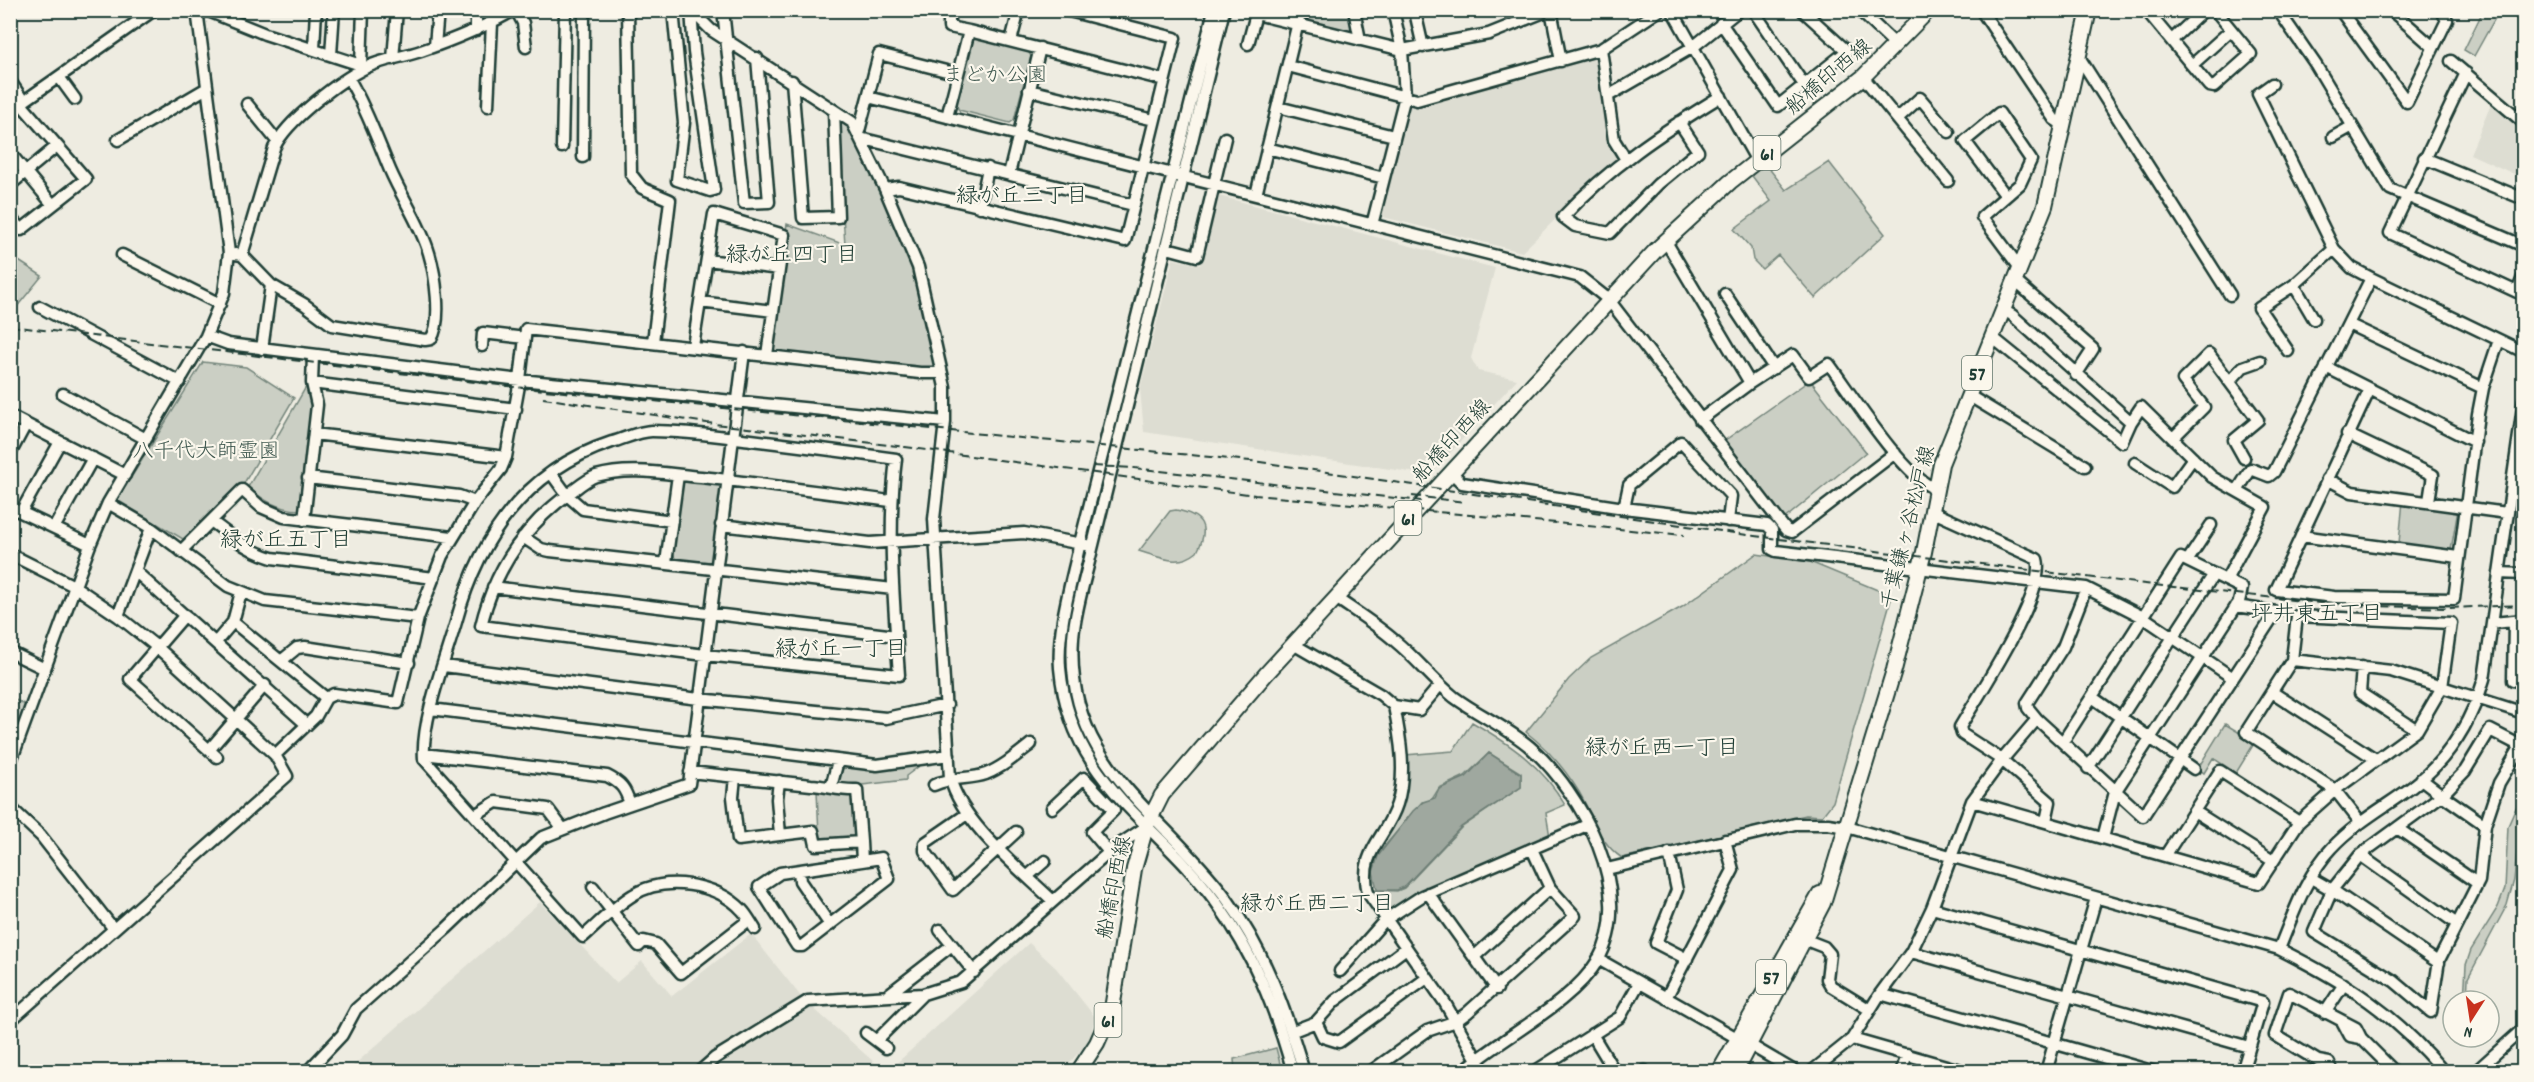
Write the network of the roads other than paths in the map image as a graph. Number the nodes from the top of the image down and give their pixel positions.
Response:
1 (154, 10) edge
2 (197, 10) edge
3 (206, 10) edge
4 (316, 10) edge
5 (334, 10) edge
6 (363, 10) edge
7 (397, 10) edge
8 (438, 10) edge
9 (476, 10) edge
10 (515, 10) edge
11 (565, 10) edge
12 (584, 10) edge
13 (628, 10) edge
14 (673, 10) edge
15 (723, 10) edge
16 (949, 10) edge
17 (1019, 10) edge
18 (1065, 10) edge
19 (1214, 10) edge
20 (1224, 10) edge
21 (1301, 10) edge
22 (1354, 10) edge
23 (1393, 10) edge
24 (1419, 10) edge
25 (1550, 10) edge
26 (1660, 10) edge
27 (1672, 10) edge
28 (1739, 10) edge
29 (1753, 10) edge
30 (1802, 10) edge
31 (1929, 10) edge
32 (1981, 10) edge
33 (2090, 10) edge
34 (2146, 10) edge
35 (2204, 10) edge
36 (2215, 10) edge
37 (2278, 10) edge
38 (2340, 10) edge
39 (2391, 10) edge
40 (2441, 10) edge
41 (1256, 12) edge
42 (1864, 12) edge
43 (492, 23) junction
44 (1721, 23) junction
45 (1298, 25) junction
46 (476, 30) junction
47 (2230, 30) junction
48 (969, 31) junction
49 (725, 39) junction
50 (1360, 40) junction
51 (2172, 40) junction
52 (1011, 41) junction
53 (1248, 44) dead end
54 (1896, 45) junction
55 (435, 46) junction
56 (526, 47) dead end
57 (1423, 47) junction
58 (1693, 47) junction
59 (2433, 47) junction
60 (1040, 48) junction
61 (314, 49) junction
62 (1601, 49) junction
63 (1402, 50) junction
64 (332, 55) junction
65 (2079, 57) junction
66 (757, 58) junction
67 (393, 59) junction
68 (1561, 61) junction
69 (2451, 61) dead end
70 (2192, 65) junction
71 (364, 66) junction
72 (1288, 66) junction
73 (2466, 73) junction
74 (958, 74) junction
75 (1863, 77) junction
76 (59, 78) junction
77 (349, 79) junction
78 (1164, 80) junction
79 (10, 81) edge
80 (792, 81) junction
81 (2272, 84) dead end
82 (1804, 85) junction
83 (207, 87) junction
84 (1029, 90) junction
85 (1405, 96) junction
86 (1608, 96) junction
87 (1721, 96) junction
88 (868, 97) junction
89 (75, 99) dead end
90 (22, 103) junction
91 (247, 104) dead end
92 (488, 106) dead end
93 (1278, 107) junction
94 (10, 111) edge
95 (834, 111) junction
96 (947, 117) junction
97 (1898, 118) junction
98 (1154, 120) junction
99 (1679, 122) junction
100 (2523, 123) edge
101 (2063, 125) junction
102 (2351, 127) junction
103 (1949, 132) dead end
104 (860, 134) junction
105 (1018, 135) junction
106 (1394, 136) junction
107 (2333, 137) dead end
108 (1226, 138) dead end
109 (118, 140) dead end
110 (277, 141) junction
111 (57, 146) junction
112 (562, 147) dead end
113 (1267, 148) junction
114 (10, 153) edge
115 (583, 157) dead end
116 (1625, 158) junction
117 (2424, 158) junction
118 (1757, 161) junction
119 (1143, 166) junction
120 (988, 168) junction
121 (26, 172) junction
122 (1009, 174) junction
123 (1178, 176) junction
124 (1384, 178) junction
125 (1948, 181) dead end
126 (10, 185) edge
127 (1214, 185) junction
128 (885, 189) junction
129 (1256, 195) junction
130 (2006, 196) junction
131 (2407, 197) junction
132 (2523, 200) edge
133 (53, 205) junction
134 (1133, 205) junction
135 (980, 207) junction
136 (10, 217) edge
137 (1372, 225) junction
138 (1665, 240) junction
139 (2523, 246) edge
140 (1167, 248) junction
141 (2334, 249) junction
142 (228, 253) junction
143 (122, 255) dead end
144 (242, 255) junction
145 (707, 260) junction
146 (2020, 268) junction
147 (779, 269) junction
148 (2523, 275) edge
149 (2371, 278) junction
150 (2014, 281) junction
151 (271, 285) junction
152 (2294, 285) junction
153 (1725, 294) dead end
154 (2230, 295) dead end
155 (1609, 300) junction
156 (700, 302) junction
157 (220, 304) junction
158 (40, 307) dead end
159 (2003, 310) junction
160 (773, 311) junction
161 (2314, 319) dead end
162 (2348, 324) junction
163 (206, 336) junction
164 (1992, 337) junction
165 (525, 338) junction
166 (2499, 340) junction
167 (653, 342) junction
168 (482, 346) dead end
169 (693, 346) junction
170 (262, 349) junction
171 (2288, 351) dead end
172 (744, 352) junction
173 (2523, 352) edge
174 (313, 355) junction
175 (767, 355) junction
176 (2260, 361) dead end
177 (2326, 367) junction
178 (1774, 368) junction
179 (942, 373) junction
180 (2076, 375) junction
181 (520, 380) junction
182 (2230, 381) junction
183 (180, 382) junction
184 (312, 383) junction
185 (1750, 383) junction
186 (2370, 388) junction
187 (2483, 388) junction
188 (63, 394) dead end
189 (1968, 395) junction
190 (2523, 400) edge
191 (736, 402) junction
192 (516, 409) junction
193 (10, 416) edge
194 (1700, 420) junction
195 (945, 422) junction
196 (2131, 422) junction
197 (26, 424) junction
198 (314, 434) junction
199 (2348, 434) junction
200 (732, 438) junction
201 (2173, 438) junction
202 (146, 439) junction
203 (60, 442) junction
204 (2475, 442) junction
205 (1895, 453) junction
206 (10, 454) edge
207 (506, 457) junction
208 (93, 458) junction
209 (2193, 458) junction
210 (2244, 458) dead end
211 (2518, 461) edge
212 (2135, 463) dead end
213 (2085, 466) dead end
214 (551, 472) junction
215 (1451, 472) junction
216 (125, 475) junction
217 (678, 475) junction
218 (308, 478) junction
219 (2326, 479) junction
220 (726, 480) junction
221 (1935, 489) junction
222 (2237, 491) junction
223 (567, 495) junction
224 (891, 501) junction
225 (2429, 501) junction
226 (475, 502) junction
227 (108, 503) junction
228 (10, 507) edge
229 (2467, 507) junction
230 (1624, 508) junction
231 (1931, 511) junction
232 (21, 512) junction
233 (2507, 513) junction
234 (304, 520) junction
235 (211, 521) junction
236 (672, 521) junction
237 (1728, 521) junction
238 (721, 525) junction
239 (2211, 525) dead end
240 (54, 528) junction
241 (151, 528) junction
242 (2301, 536) junction
243 (452, 537) junction
244 (523, 537) junction
245 (936, 541) junction
246 (890, 542) junction
247 (1080, 543) junction
248 (90, 544) junction
249 (1093, 546) junction
250 (181, 550) junction
251 (2458, 557) junction
252 (12, 558) edge
253 (2188, 560) junction
254 (666, 563) junction
255 (1918, 568) junction
256 (715, 569) junction
257 (135, 571) junction
258 (2499, 573) junction
259 (2214, 574) junction
260 (2523, 574) edge
261 (434, 578) junction
262 (2226, 580) junction
263 (2036, 582) junction
264 (74, 586) junction
265 (492, 587) junction
266 (2086, 588) junction
267 (893, 589) junction
268 (241, 592) junction
269 (1336, 598) junction
270 (2236, 606) junction
271 (710, 614) junction
272 (185, 615) junction
273 (118, 616) junction
274 (2143, 617) junction
275 (418, 618) junction
276 (2519, 620) edge
277 (233, 622) junction
278 (2493, 623) junction
279 (896, 636) junction
280 (2173, 637) junction
281 (216, 642) junction
282 (1293, 644) junction
283 (157, 647) junction
284 (10, 652) edge
285 (705, 655) junction
286 (2204, 657) junction
287 (2292, 660) junction
288 (281, 662) junction
289 (409, 663) junction
290 (444, 666) junction
291 (2362, 668) junction
292 (45, 669) junction
293 (2233, 678) junction
294 (2523, 683) edge
295 (265, 685) junction
296 (1440, 685) junction
297 (2442, 687) junction
298 (2272, 692) junction
299 (2092, 697) junction
300 (326, 698) junction
301 (2479, 698) junction
302 (699, 699) junction
303 (947, 705) junction
304 (1394, 706) junction
305 (430, 709) junction
306 (2523, 713) edge
307 (2121, 717) junction
308 (236, 718) junction
309 (2037, 719) junction
310 (307, 725) junction
311 (2418, 730) junction
312 (2066, 737) dead end
313 (2151, 737) junction
314 (694, 743) junction
315 (1031, 744) dead end
316 (424, 754) junction
317 (275, 755) junction
318 (949, 755) junction
319 (2181, 758) junction
320 (2002, 760) junction
321 (2377, 760) junction
322 (838, 761) junction
323 (10, 764) edge
324 (2088, 768) junction
325 (2194, 769) dead end
326 (690, 772) junction
327 (735, 777) junction
328 (950, 778) junction
329 (2421, 779) junction
330 (779, 781) junction
331 (934, 785) dead end
332 (831, 787) junction
333 (2335, 790) junction
334 (2115, 792) junction
335 (2442, 795) junction
336 (1972, 801) junction
337 (630, 804) junction
338 (10, 807) edge
339 (1052, 808) dead end
340 (2194, 811) junction
341 (967, 814) junction
342 (475, 815) junction
343 (2046, 821) junction
344 (1148, 822) junction
345 (2299, 822) junction
346 (2360, 822) junction
347 (1587, 825) junction
348 (2485, 825) junction
349 (1847, 828) junction
350 (2397, 828) junction
351 (563, 829) junction
352 (1016, 832) dead end
353 (780, 835) junction
354 (2103, 838) junction
355 (1725, 840) junction
356 (861, 842) junction
357 (1000, 848) junction
358 (1532, 849) junction
359 (1109, 852) junction
360 (1669, 853) junction
361 (2360, 855) junction
362 (2165, 856) junction
363 (1952, 857) junction
364 (516, 860) junction
365 (862, 861) junction
366 (1045, 861) dead end
367 (2273, 861) junction
368 (1607, 869) junction
369 (799, 871) junction
370 (1028, 876) junction
371 (2311, 878) junction
372 (2478, 883) junction
373 (1826, 884) junction
374 (593, 887) dead end
375 (1550, 888) junction
376 (2332, 890) junction
377 (1428, 893) junction
378 (2096, 898) junction
379 (1053, 901) junction
380 (1932, 908) junction
381 (612, 911) junction
382 (1385, 920) junction
383 (2457, 924) junction
384 (830, 925) junction
385 (114, 928) junction
386 (940, 930) dead end
387 (1806, 940) junction
388 (952, 945) junction
389 (1405, 949) junction
390 (2081, 949) junction
391 (2279, 949) junction
392 (1911, 952) junction
393 (1475, 956) junction
394 (1598, 959) junction
395 (1687, 959) junction
396 (2439, 963) junction
397 (1340, 971) dead end
398 (974, 972) junction
399 (1427, 978) junction
400 (1638, 982) junction
401 (2344, 984) junction
402 (1497, 988) junction
403 (888, 994) junction
404 (922, 994) junction
405 (1880, 994) junction
406 (2068, 996) junction
407 (1666, 998) junction
408 (1870, 1010) junction
409 (2325, 1013) junction
410 (10, 1021) edge
411 (1456, 1021) junction
412 (1316, 1022) junction
413 (2523, 1028) edge
414 (1293, 1031) junction
415 (866, 1033) dead end
416 (1592, 1034) junction
417 (1852, 1039) junction
418 (1744, 1041) junction
419 (2054, 1042) junction
420 (2249, 1047) junction
421 (1907, 1054) junction
422 (1477, 1059) junction
423 (2318, 1061) junction
424 (307, 1071) edge
425 (699, 1071) edge
426 (1077, 1071) edge
427 (1293, 1071) edge
428 (1304, 1071) edge
429 (1370, 1071) edge
430 (1462, 1071) edge
431 (1484, 1071) edge
432 (1534, 1071) edge
433 (1615, 1071) edge
434 (1719, 1071) edge
435 (1735, 1071) edge
436 (1796, 1071) edge
437 (1811, 1071) edge
438 (1901, 1071) edge
439 (1967, 1071) edge
440 (2046, 1071) edge
441 (2155, 1071) edge
442 (2244, 1071) edge
443 (2326, 1071) edge
444 (2333, 1071) edge
445 (2395, 1071) edge
446 (2444, 1071) edge
447 (2475, 1071) edge

1 - 76 street
2 - 83 street
3 - 61 street
4 - 61 street
5 - 64 street
6 - 71 street
7 - 67 street
8 - 55 street
9 - 46 street
10 - 43 street
10 - 56 street
11 - 112 street
12 - 115 street
13 - 167 street
14 - 49 street
15 - 49 street
16 - 48 street
17 - 52 street
18 - 78 street
19 - 123 street
20 - 123 street
21 - 45 street
22 - 50 street
23 - 63 street
24 - 57 street
25 - 57 street
25 - 68 street
26 - 62 street
27 - 58 street
28 - 44 street
29 - 82 street
30 - 82 street
31 - 54 main road, 船橋印西線 / 61
32 - 101 street
33 - 65 main road, 千葉鎌ヶ谷松戸線 / 57
34 - 51 street
35 - 51 street
36 - 47 street
37 - 102 street
38 - 59 street
39 - 59 street
40 - 59 street
41 - 45 street
41 - 53 street
42 - 54 street
43 - 46 street
43 - 92 street
44 - 58 street
44 - 82 street
45 - 50 street
45 - 72 street
46 - 55 street
47 - 70 street
47 - 70 street
48 - 52 street
48 - 74 street
49 - 66 street
49 - 66 street
50 - 63 street
51 - 70 street
52 - 60 street
54 - 75 main road, 船橋印西線 / 61
55 - 67 street
57 - 63 street
58 - 86 street
58 - 87 street
60 - 78 street
60 - 84 street
61 - 64 street
62 - 68 street
62 - 86 street
63 - 85 street
64 - 71 street
65 - 101 main road, 千葉鎌ヶ谷松戸線 / 57
65 - 154 street
66 - 80 street
67 - 71 street
68 - 85 street
69 - 73 street
71 - 77 street
72 - 85 street
72 - 93 street
73 - 100 street
73 - 117 street
74 - 88 street
74 - 96 street
75 - 97 street
75 - 118 main road, 船橋印西線 / 61
76 - 89 street
76 - 90 street
77 - 110 street
77 - 151 street
78 - 98 street
79 - 90 street
80 - 95 street
80 - 95 street
81 - 141 street
83 - 109 street
83 - 142 street
84 - 98 street
84 - 105 street
85 - 106 street
86 - 116 street
87 - 99 street
87 - 118 street
88 - 96 street
88 - 104 street
90 - 94 street
90 - 111 street
91 - 110 street
93 - 106 street
93 - 113 street
95 - 104 street
96 - 105 street
97 - 103 street
97 - 125 street
98 - 119 street
99 - 116 street
99 - 116 street
101 - 146 main road, 千葉鎌ヶ谷松戸線 / 57
102 - 107 street
102 - 131 street
104 - 120 street
104 - 128 street
105 - 119 street
105 - 122 street
106 - 124 street
108 - 127 street
110 - 144 street
111 - 121 street
111 - 133 street
113 - 124 street
113 - 129 street
114 - 121 street
117 - 131 street
117 - 132 street
118 - 138 main road, 船橋印西線 / 61
119 - 123 street
119 - 134 street
120 - 122 street
120 - 135 street
121 - 126 street
121 - 133 street
122 - 134 street
123 - 127 street
123 - 140 street
123 - 247 street
124 - 137 street
127 - 129 street
127 - 140 street
128 - 135 street
128 - 179 street
129 - 137 street
130 - 130 street
130 - 146 street
131 - 139 street
131 - 148 street
133 - 136 street
134 - 135 street
137 - 155 street
138 - 155 main road, 船橋印西線 / 61
138 - 185 street
140 - 249 street
141 - 149 street
141 - 152 street
142 - 144 street
142 - 157 street
143 - 157 street
144 - 151 street
145 - 147 street
145 - 147 street
145 - 156 street
146 - 150 main road, 千葉鎌ヶ谷松戸線 / 57
147 - 160 street
149 - 162 street
149 - 166 street
150 - 159 main road, 千葉鎌ヶ谷松戸線 / 57
150 - 180 street
151 - 170 street
152 - 161 street
152 - 171 street
153 - 178 street
155 - 194 street
155 - 215 main road, 船橋印西線 / 61
156 - 160 street
156 - 169 street
157 - 163 street
158 - 183 street
159 - 164 main road, 千葉鎌ヶ谷松戸線 / 57
159 - 180 street
160 - 175 street
162 - 177 street
162 - 187 street
163 - 170 street
163 - 183 street
164 - 189 main road, 千葉鎌ヶ谷松戸線 / 57
164 - 196 street
165 - 167 street
165 - 168 street
165 - 181 street
166 - 173 street
166 - 187 street
167 - 169 street
169 - 172 street
170 - 174 street
172 - 175 street
172 - 191 street
174 - 181 street
174 - 184 street
175 - 179 street
176 - 182 street
177 - 186 street
177 - 222 street
178 - 185 street
178 - 205 street
179 - 195 street
180 - 196 street
181 - 191 street
181 - 192 street
182 - 201 street
182 - 210 street
183 - 202 street
184 - 192 street
184 - 198 street
185 - 194 street
186 - 199 street
186 - 204 street
187 - 204 street
188 - 202 street
189 - 213 street
189 - 221 main road, 千葉鎌ヶ谷松戸線 / 57
190 - 211 street
191 - 195 street
191 - 200 street
192 - 207 street
193 - 197 street
194 - 205 street
195 - 245 street
196 - 201 street
197 - 203 street
197 - 206 street
198 - 207 street
198 - 218 street
199 - 219 street
199 - 225 street
200 - 214 street
200 - 220 street
200 - 224 street
201 - 209 street
202 - 216 street
203 - 208 street
203 - 232 street
204 - 229 street
205 - 221 street
207 - 226 street
208 - 216 street
208 - 240 street
209 - 212 street
209 - 222 street
211 - 233 street
214 - 223 street
214 - 290 street
215 - 230 street
215 - 269 main road, 船橋印西線 / 61
216 - 227 street
217 - 220 street
217 - 223 street
217 - 236 street
218 - 226 street
218 - 234 street
219 - 225 street
219 - 242 street
220 - 224 street
220 - 238 street
221 - 231 main road, 千葉鎌ヶ谷松戸線 / 57
222 - 262 street
223 - 236 street
223 - 244 street
224 - 246 street
225 - 229 street
226 - 243 street
227 - 241 street
227 - 248 street
228 - 232 street
229 - 233 street
229 - 251 street
230 - 237 street
230 - 237 street
231 - 255 main road, 千葉鎌ヶ谷松戸線 / 57
231 - 263 street
232 - 240 street
233 - 258 street
234 - 235 street
234 - 243 street
235 - 250 street
235 - 261 street
236 - 254 street
237 - 255 street
238 - 246 street
238 - 256 street
239 - 253 street
240 - 248 street
241 - 250 street
241 - 257 street
242 - 251 street
242 - 251 street
243 - 261 street
244 - 254 street
244 - 265 street
245 - 246 street
245 - 247 street
245 - 303 street
246 - 267 street
247 - 249 street
247 - 344 street
248 - 264 street
249 - 344 street
250 - 268 street
252 - 264 street
253 - 259 street
253 - 274 street
254 - 256 street
255 - 263 street
255 - 349 main road, 千葉鎌ヶ谷松戸線 / 57
256 - 267 street
256 - 271 street
257 - 272 street
257 - 273 street
258 - 260 street
258 - 278 street
259 - 262 street
259 - 280 street
261 - 275 street
262 - 270 street
263 - 266 street
263 - 320 street
264 - 273 street
264 - 292 street
265 - 271 street
265 - 285 street
266 - 274 street
266 - 309 street
267 - 279 street
268 - 275 street
268 - 277 street
269 - 282 main road, 船橋印西線 / 61
269 - 296 street
270 - 286 street
270 - 293 street
271 - 279 street
271 - 285 street
272 - 281 street
272 - 283 street
273 - 283 street
274 - 280 street
274 - 299 street
275 - 289 street
276 - 278 street
276 - 294 street
277 - 281 street
277 - 288 street
278 - 301 street
279 - 285 street
280 - 286 street
280 - 307 street
281 - 295 street
282 - 304 street
282 - 344 main road, 船橋印西線 / 61
283 - 308 street
283 - 308 street
284 - 292 street
285 - 302 street
286 - 293 street
286 - 313 street
287 - 291 street
287 - 297 street
287 - 298 street
288 - 289 street
288 - 300 street
289 - 300 street
290 - 302 street
290 - 305 street
291 - 297 street
291 - 311 street
292 - 323 street
293 - 319 street
295 - 308 street
295 - 310 street
296 - 304 street
296 - 347 street
297 - 301 street
297 - 311 street
298 - 321 street
298 - 333 street
299 - 307 street
299 - 312 street
300 - 310 street
301 - 306 street
301 - 329 street
302 - 303 street
302 - 314 street
303 - 318 street
304 - 382 street
305 - 314 street
305 - 316 street
307 - 313 street
307 - 324 street
308 - 317 street
309 - 320 street
309 - 324 street
310 - 317 street
311 - 321 street
313 - 319 street
313 - 334 street
314 - 322 street
314 - 326 street
315 - 328 street
316 - 337 street
316 - 342 street
317 - 385 street
318 - 322 street
318 - 328 street
319 - 325 street
319 - 334 street
320 - 336 street
320 - 343 street
321 - 333 street
322 - 332 street
324 - 334 street
326 - 327 street
326 - 337 street
327 - 330 street
327 - 353 street
328 - 331 street
328 - 341 street
329 - 335 street
329 - 346 street
330 - 332 street
330 - 353 street
332 - 356 street
333 - 345 street
333 - 346 street
334 - 354 street
335 - 348 street
335 - 348 street
335 - 350 street
336 - 343 street
336 - 363 street
337 - 351 street
338 - 385 street
339 - 359 street
340 - 345 street
340 - 362 street
340 - 367 street
341 - 357 street
341 - 357 street
342 - 351 street
342 - 364 street
343 - 354 street
344 - 359 street
344 - 414 street
344 - 426 main road, 船橋印西線 / 61
344 - 427 street
345 - 367 street
346 - 371 street
347 - 358 street
347 - 368 street
348 - 372 street
349 - 355 street
349 - 363 street
349 - 373 main road, 千葉鎌ヶ谷松戸線 / 57
350 - 361 street
350 - 372 street
351 - 364 street
352 - 357 street
353 - 356 street
354 - 362 street
355 - 360 street
355 - 395 street
356 - 365 street
357 - 370 street
358 - 375 street
358 - 377 street
359 - 379 street
360 - 368 street
360 - 395 street
361 - 376 street
361 - 383 street
362 - 367 street
363 - 378 street
363 - 380 street
364 - 381 street
364 - 424 street
365 - 369 street
365 - 384 street
366 - 370 street
368 - 394 street
369 - 384 street
369 - 384 street
370 - 379 street
371 - 376 street
371 - 391 street
372 - 383 street
373 - 387 main road, 千葉鎌ヶ谷松戸線 / 57
373 - 418 main road, 千葉鎌ヶ谷松戸線 / 57
374 - 381 street
375 - 393 street
375 - 402 street
376 - 396 street
376 - 396 street
377 - 382 street
377 - 393 street
378 - 390 street
378 - 391 street
379 - 398 street
380 - 390 street
380 - 392 street
381 - 381 street
382 - 389 street
382 - 397 street
383 - 396 street
385 - 410 street
386 - 388 street
387 - 408 street
387 - 418 main road, 千葉鎌ヶ谷松戸線 / 57
388 - 398 street
388 - 403 street
389 - 399 street
389 - 412 street
390 - 406 street
390 - 420 street
391 - 401 street
392 - 405 street
392 - 406 street
393 - 402 street
394 - 400 street
394 - 422 street
395 - 407 street
398 - 404 street
399 - 411 street
399 - 412 street
400 - 407 street
400 - 416 street
401 - 409 street
401 - 446 street
402 - 411 street
403 - 404 street
403 - 425 street
404 - 415 street
405 - 408 street
405 - 419 street
406 - 419 street
406 - 420 street
407 - 418 street
408 - 417 street
409 - 423 street
409 - 445 street
411 - 422 street
411 - 429 street
412 - 414 street
413 - 447 street
414 - 428 street
416 - 432 street
416 - 433 street
417 - 421 street
417 - 437 street
418 - 434 main road, 千葉鎌ヶ谷松戸線 / 57
418 - 435 main road, 千葉鎌ヶ谷松戸線 / 57
418 - 436 street
419 - 440 street
419 - 441 street
420 - 442 street
421 - 438 street
421 - 439 street
422 - 430 street
422 - 431 street
423 - 443 street
423 - 444 street

